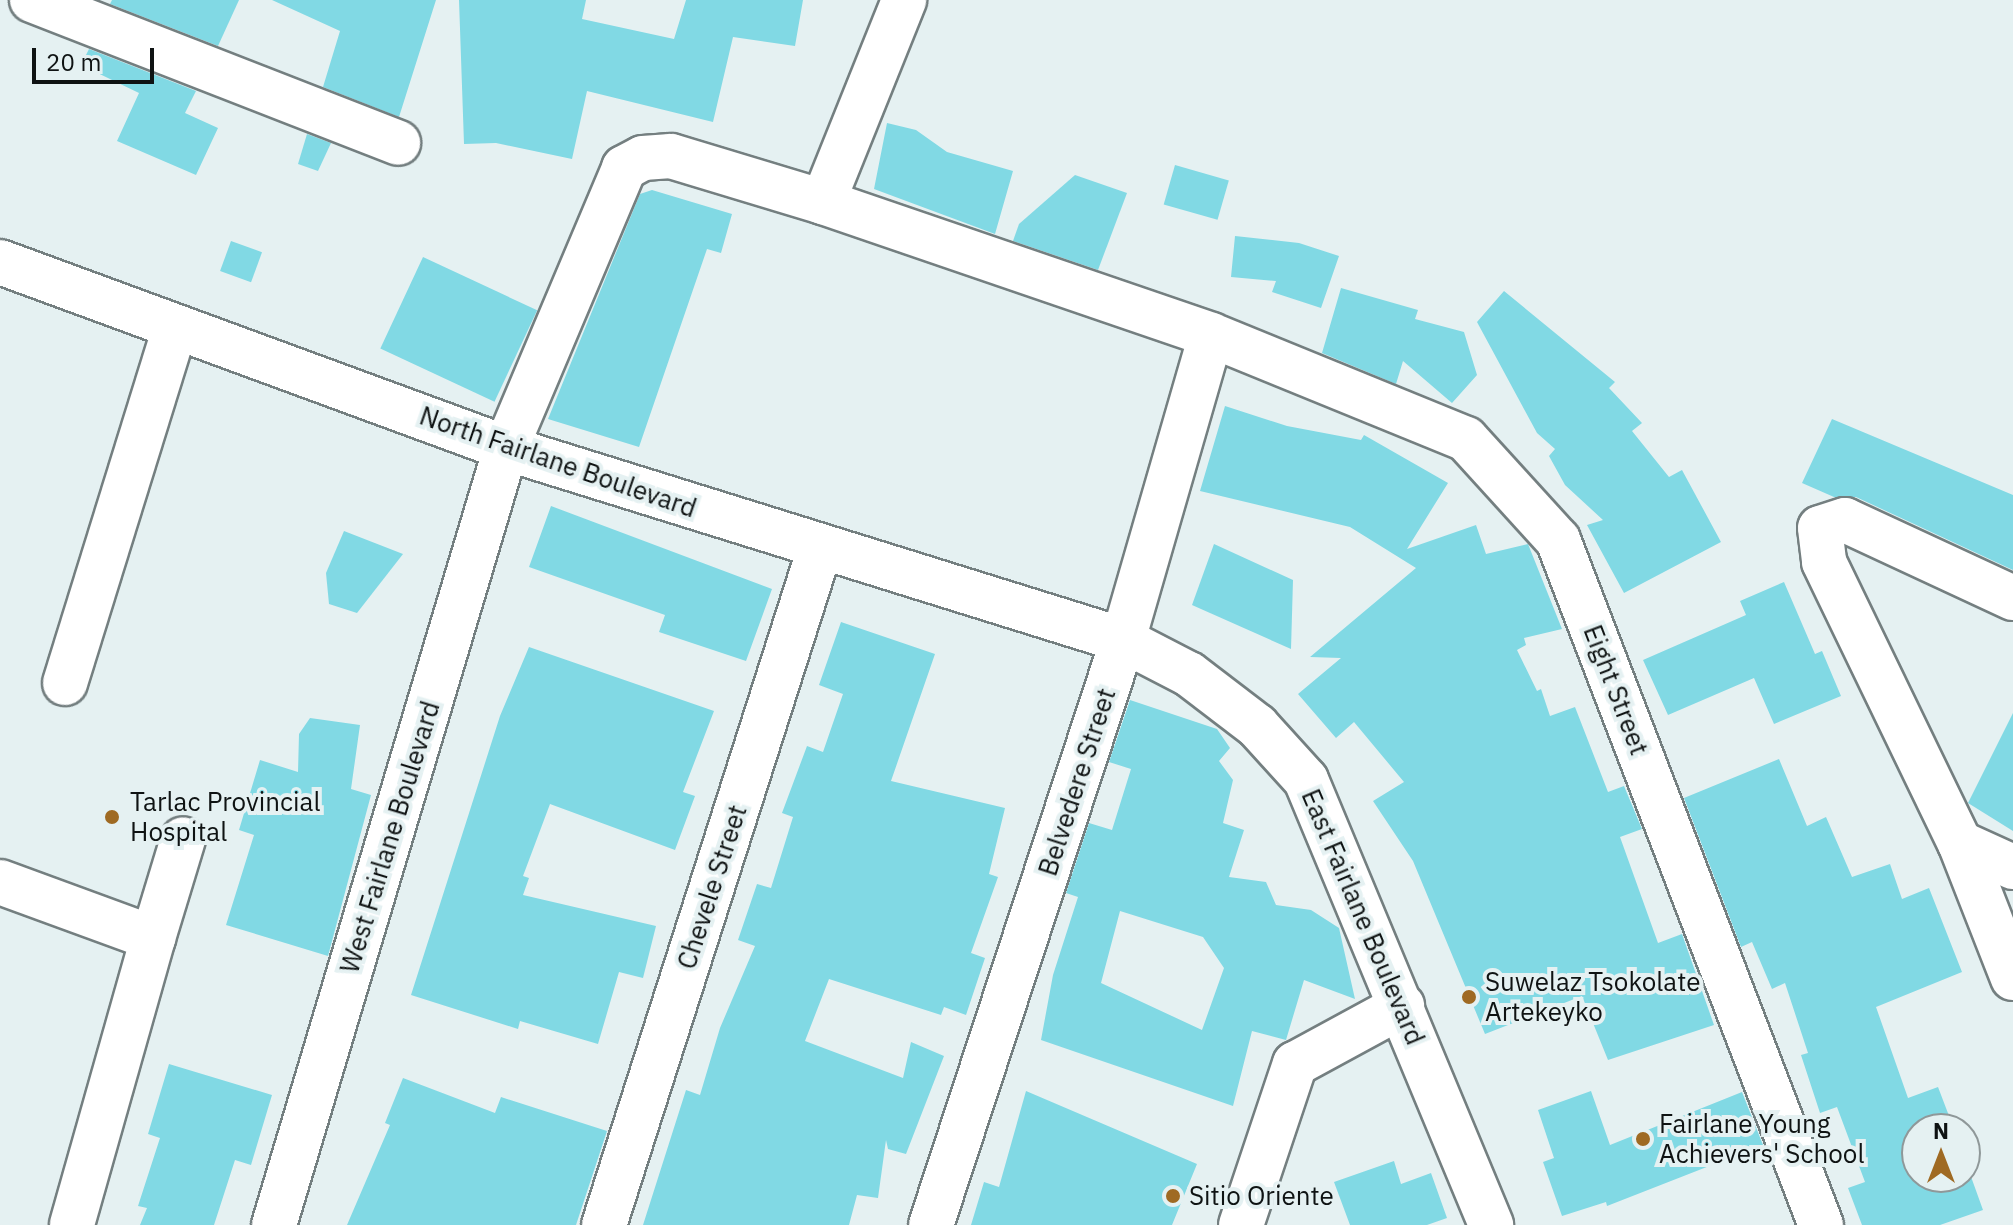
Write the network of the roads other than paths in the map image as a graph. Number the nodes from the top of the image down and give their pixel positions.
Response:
1 (32, 0) edge
2 (904, 0) edge
3 (398, 143) dead end
4 (823, 202) junction
5 (0, 262) edge
6 (175, 327) junction
7 (1211, 335) junction
8 (506, 448) junction
9 (820, 548) junction
10 (2013, 598) edge
11 (1123, 640) junction
12 (65, 683) dead end
13 (183, 839) dead end
14 (1960, 843) junction
15 (2013, 867) edge
16 (0, 882) edge
17 (153, 938) junction
18 (2013, 978) edge
19 (1402, 1006) junction
20 (72, 1225) edge
21 (274, 1225) edge
22 (604, 1225) edge
23 (931, 1225) edge
24 (1241, 1225) edge
25 (1491, 1225) edge
26 (1821, 1225) edge

1 - 3 street
2 - 4 street
4 - 7 street, Eight Street
4 - 8 street, West Fairlane Boulevard
5 - 6 street, North Fairlane Boulevard
6 - 8 street, North Fairlane Boulevard
6 - 12 street
7 - 11 street, Belvedere Street
7 - 26 street, Eight Street
8 - 9 street, North Fairlane Boulevard
8 - 21 street, West Fairlane Boulevard
9 - 11 street, North Fairlane Boulevard
9 - 22 street, Chevele Street
10 - 14 street
11 - 19 street, East Fairlane Boulevard
11 - 23 street, Belvedere Street
13 - 17 street
14 - 15 street
14 - 18 street
16 - 17 street
17 - 20 street
19 - 24 street
19 - 25 street, East Fairlane Boulevard

